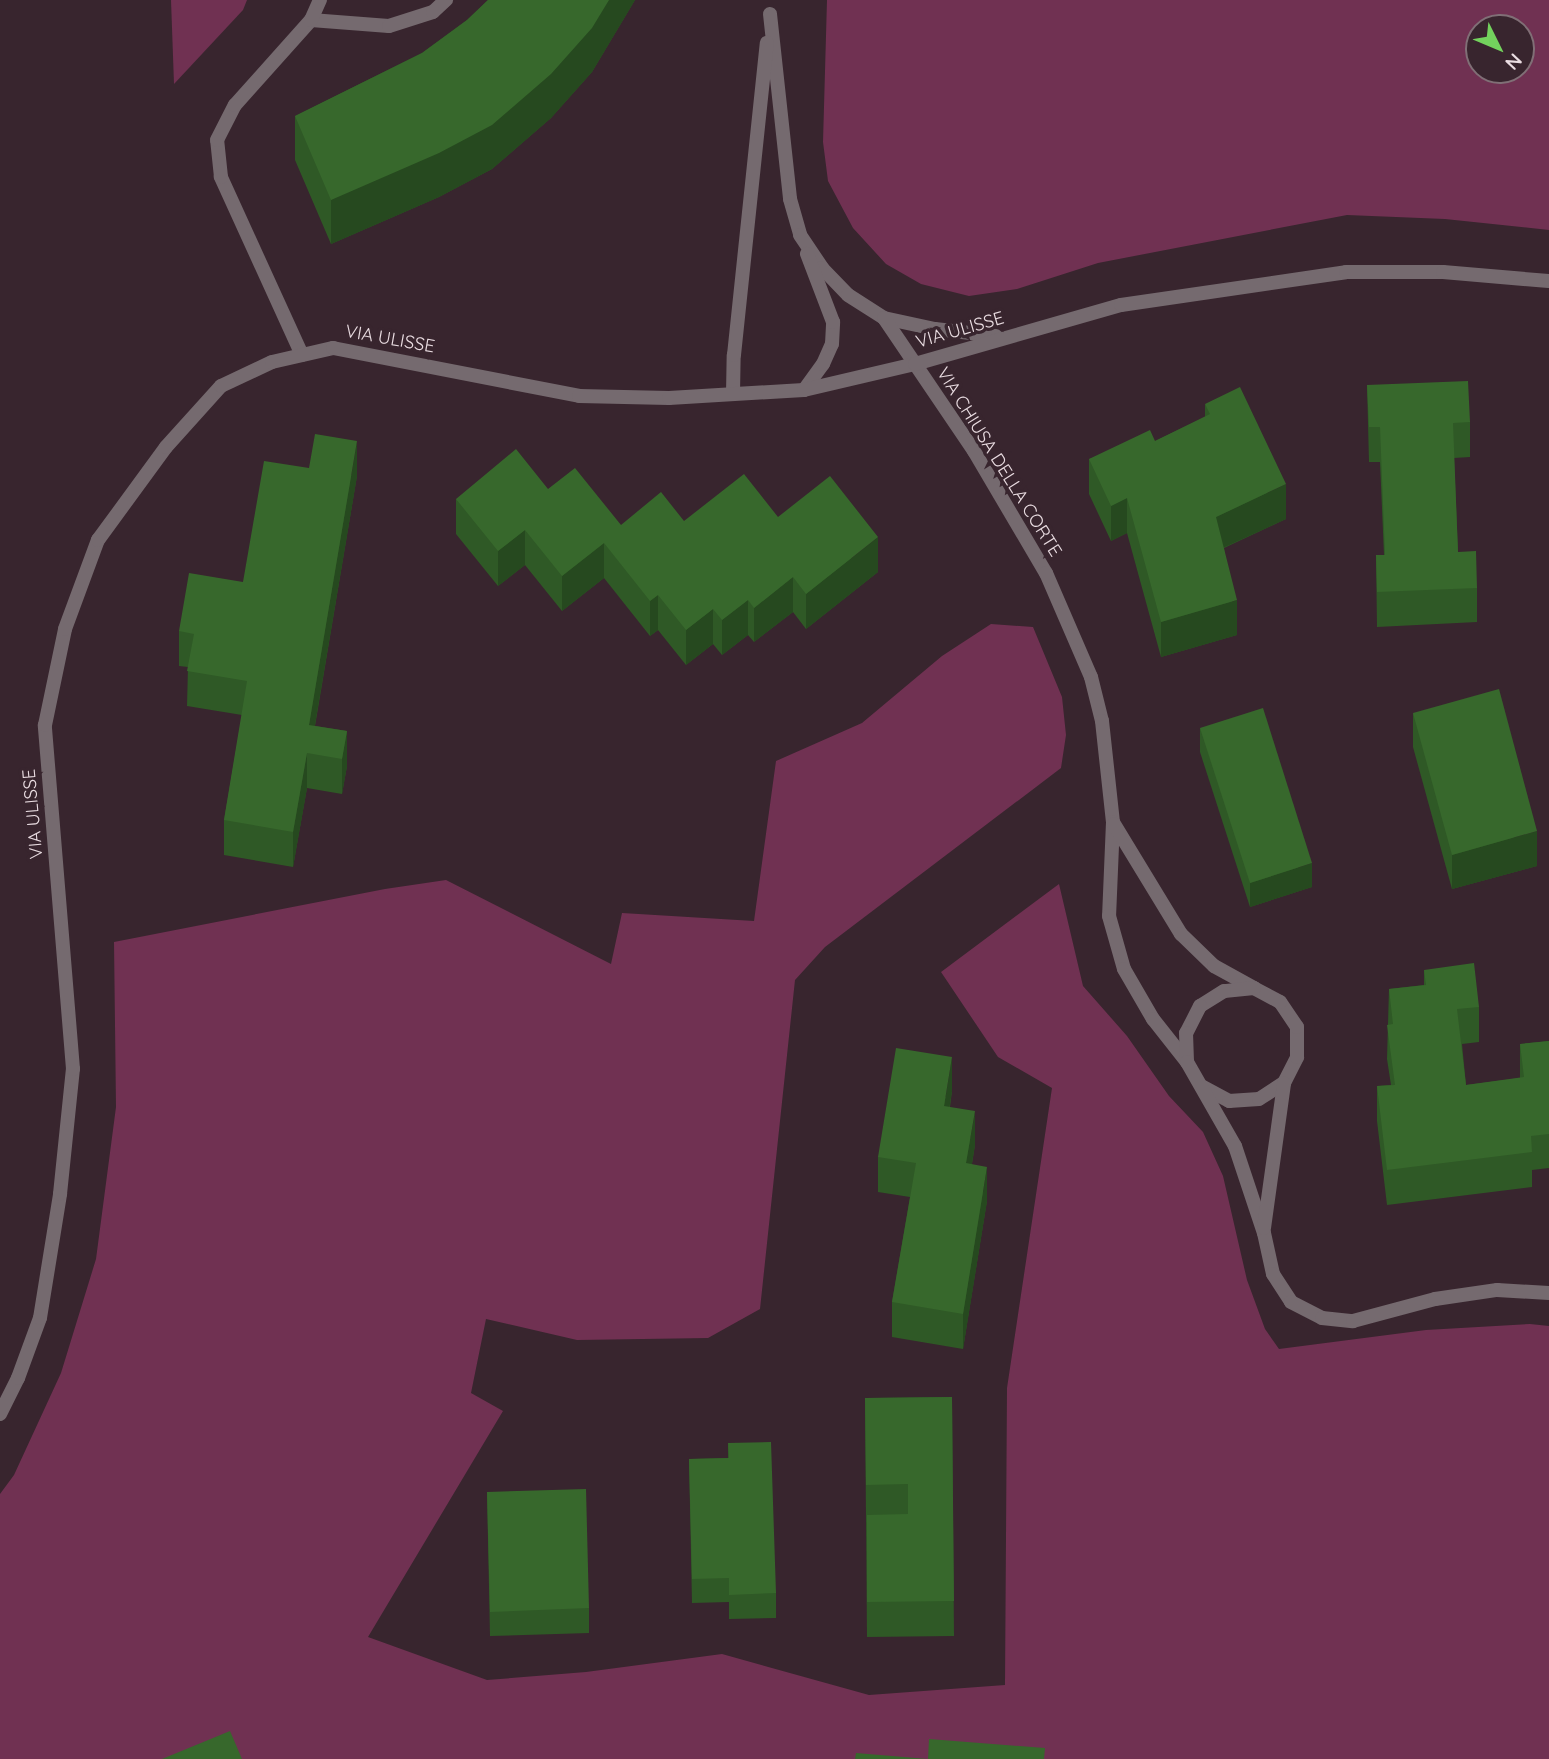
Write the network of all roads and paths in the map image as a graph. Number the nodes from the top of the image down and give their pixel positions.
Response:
1 (320, 0) edge
2 (446, 0) edge
3 (770, 7) edge
4 (311, 20) junction
5 (800, 235) junction
6 (1549, 281) edge
7 (884, 317) junction
8 (1006, 337) junction
9 (302, 355) junction
10 (915, 364) junction
11 (804, 390) junction
12 (733, 394) junction
13 (1113, 822) junction
14 (1254, 988) junction
15 (1187, 1062) junction
16 (1284, 1083) junction
17 (1203, 1087) junction
18 (1264, 1233) junction
19 (1549, 1293) edge
20 (0, 1414) edge

1 - 4 street
2 - 4 street
3 - 5 street
3 - 12 street
4 - 9 street
5 - 7 street
5 - 11 street
6 - 8 street, VIA ULISSE
7 - 8 street
7 - 10 street, VIA CHIUSA DELLA CORTE
8 - 10 street, VIA ULISSE
9 - 12 street, VIA ULISSE
9 - 20 street, VIA ULISSE
10 - 11 street, VIA ULISSE
10 - 13 street, VIA CHIUSA DELLA CORTE
11 - 12 street, VIA ULISSE
13 - 14 street
13 - 15 street, VIA CHIUSA DELLA CORTE
14 - 15 street
14 - 16 street
15 - 17 street
16 - 17 street
16 - 18 street
17 - 18 street
18 - 19 street

